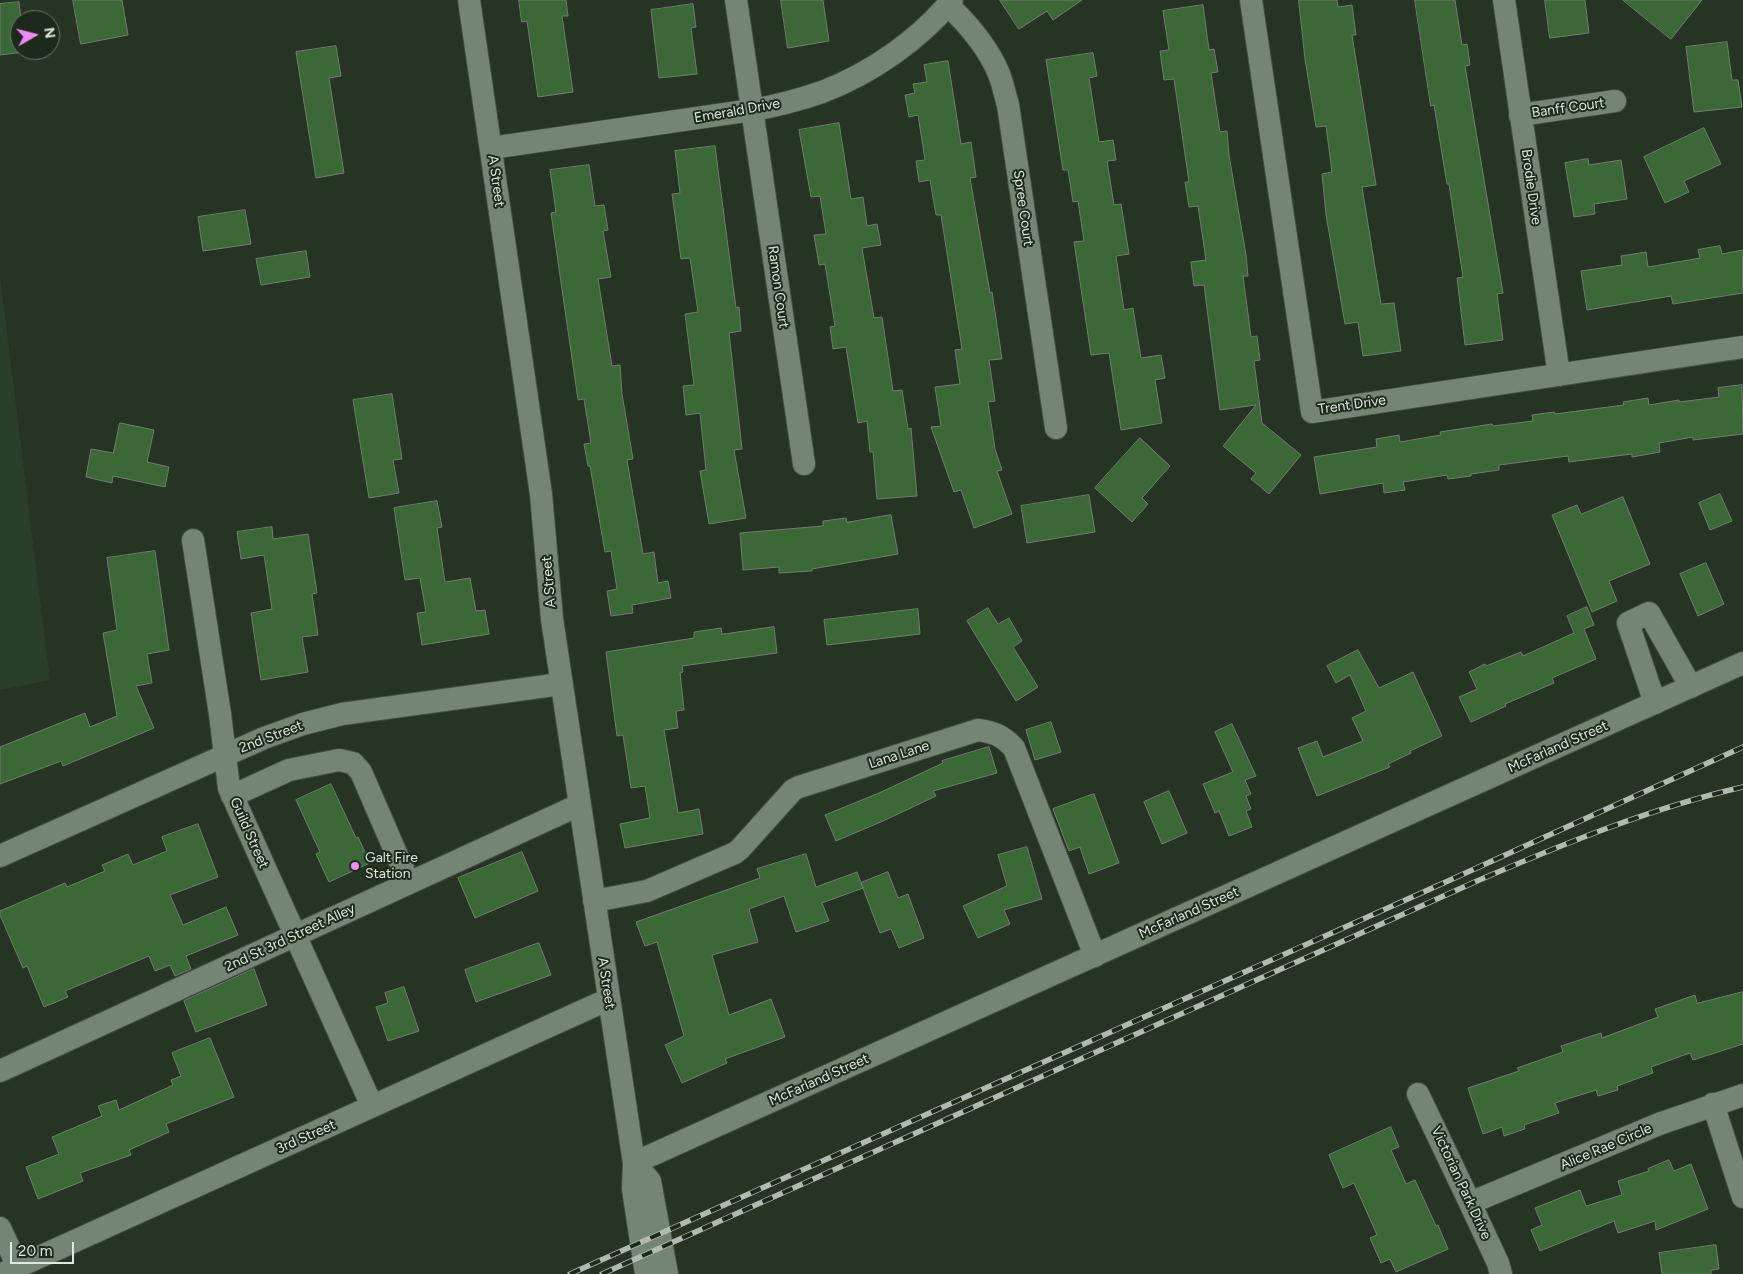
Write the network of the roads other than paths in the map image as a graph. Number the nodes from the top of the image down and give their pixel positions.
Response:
1 (469, 0) edge
2 (736, 0) edge
3 (1251, 0) edge
4 (1504, 0) edge
5 (950, 2) edge
6 (1615, 101) dead end
7 (752, 110) junction
8 (1520, 115) junction
9 (491, 148) junction
10 (1743, 346) edge
11 (1559, 374) junction
12 (1056, 428) dead end
13 (804, 464) dead end
14 (193, 540) dead end
15 (1743, 663) edge
16 (562, 684) junction
17 (1691, 687) junction
18 (1655, 703) junction
19 (225, 755) junction
20 (232, 796) junction
21 (580, 805) junction
22 (0, 856) edge
23 (409, 883) junction
24 (594, 901) junction
25 (295, 935) junction
26 (1095, 956) junction
27 (609, 999) junction
28 (0, 1071) edge
29 (1418, 1094) dead end
30 (1743, 1095) edge
31 (1713, 1104) junction
32 (372, 1106) junction
33 (634, 1163) junction
34 (1743, 1197) edge
35 (1470, 1204) junction
36 (0, 1228) edge
37 (10, 1271) edge
38 (646, 1274) edge
39 (667, 1274) edge
40 (1501, 1274) edge

1 - 9 street, A Street
2 - 7 street, Ramon Court
3 - 11 street, Trent Drive
4 - 8 street, Brodie Drive
5 - 7 street, Emerald Drive
5 - 12 street, Spree Court
6 - 8 street, Banff Court
7 - 9 street, Emerald Drive
7 - 13 street, Ramon Court
8 - 11 street, Brodie Drive
9 - 16 street, A Street
10 - 11 street, Trent Drive
14 - 19 street, Guild Street
15 - 17 street, McFarland Street
16 - 19 street, 2nd Street
16 - 21 street, A Street
17 - 18 street, McFarland Street
17 - 18 street
18 - 26 street, McFarland Street
19 - 20 street, Guild Street
19 - 22 street, 2nd Street
20 - 23 street
20 - 25 street, Guild Street
21 - 23 street, 2nd St 3rd Street Alley
21 - 24 street, A Street
23 - 25 street, 2nd St 3rd Street Alley
24 - 26 street, Lana Lane
24 - 27 street, A Street
25 - 28 street, 2nd St 3rd Street Alley
25 - 32 street, Guild Street
26 - 33 street, McFarland Street
27 - 32 street, 3rd Street
27 - 33 street, A Street
29 - 35 street, Victorian Park Drive
30 - 31 street, Alice Rae Circle
31 - 34 street
31 - 35 street, Alice Rae Circle
32 - 37 street, 3rd Street
33 - 38 street, A Street
33 - 39 street
35 - 40 street, Victorian Park Drive
36 - 37 street

